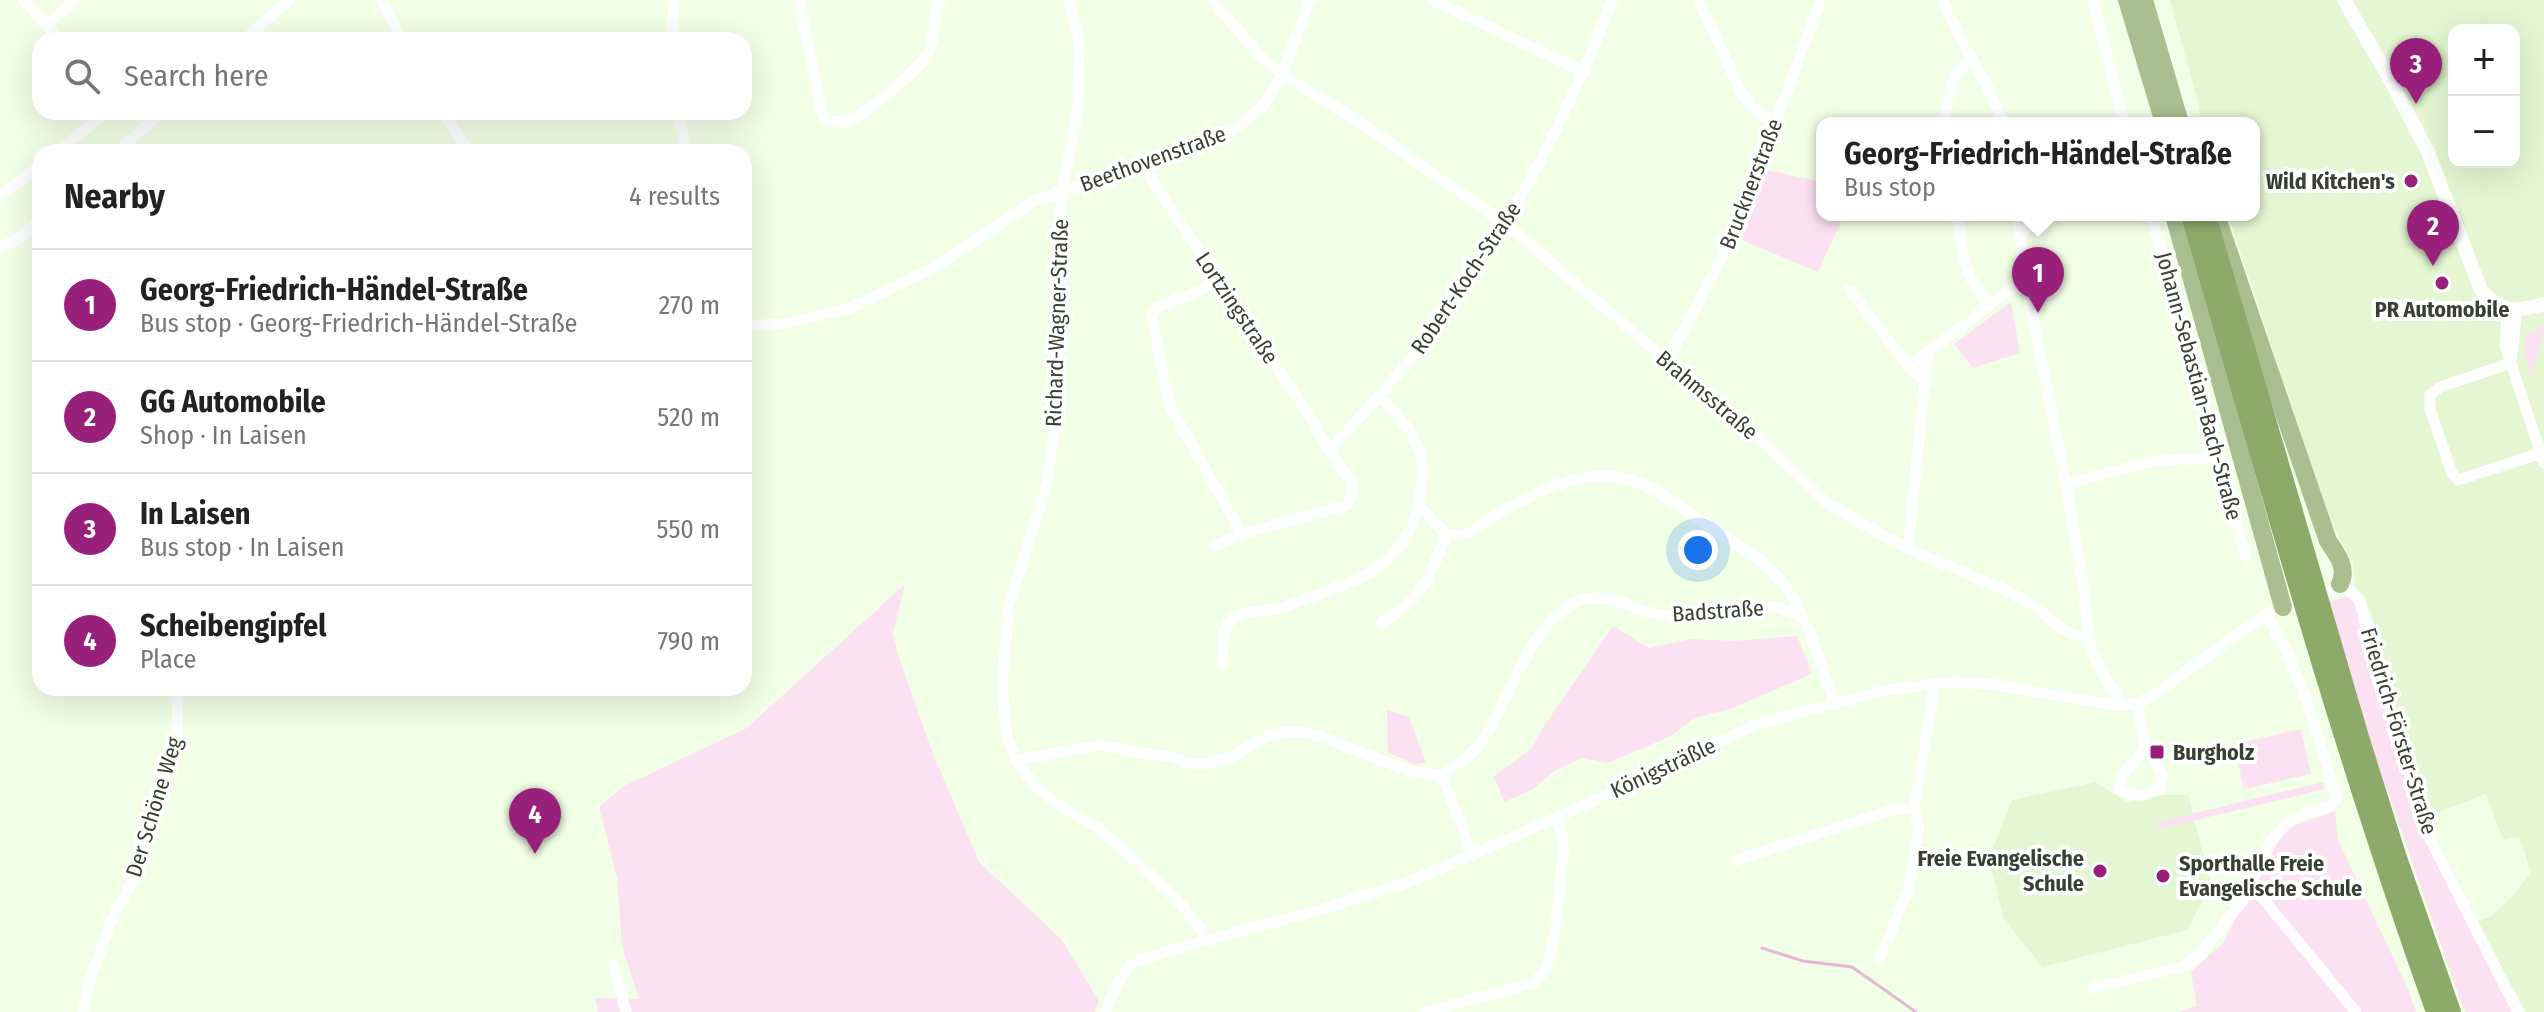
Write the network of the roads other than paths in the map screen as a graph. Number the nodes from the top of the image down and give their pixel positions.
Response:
1 (24, 0) edge
2 (75, 0) edge
3 (289, 0) edge
4 (381, 0) edge
5 (674, 0) edge
6 (799, 0) edge
7 (940, 0) edge
8 (1069, 0) edge
9 (1212, 0) edge
10 (1310, 0) edge
11 (1432, 0) edge
12 (1612, 0) edge
13 (1698, 0) edge
14 (1821, 0) edge
15 (1943, 0) edge
16 (2093, 0) edge
17 (2127, 0) edge
18 (2144, 0) edge
19 (2344, 0) edge
20 (47, 25) junction
21 (53, 32) edge
22 (253, 32) edge
23 (398, 32) edge
24 (672, 32) edge
25 (1972, 59) junction
26 (1585, 72) junction
27 (1282, 75) junction
28 (1945, 117) edge
29 (2001, 117) edge
30 (2122, 117) edge
31 (2162, 117) edge
32 (2178, 117) edge
33 (96, 120) edge
34 (153, 120) edge
35 (448, 120) edge
36 (679, 120) edge
37 (1774, 123) junction
38 (68, 144) edge
39 (126, 144) edge
40 (464, 144) edge
41 (685, 144) edge
42 (1145, 166) junction
43 (32, 172) edge
44 (1062, 191) junction
45 (0, 196) edge
46 (1958, 221) edge
47 (2019, 221) edge
48 (2036, 221) edge
49 (2153, 221) edge
50 (2176, 221) edge
51 (2192, 221) edge
52 (2209, 221) edge
53 (2218, 221) edge
54 (1507, 225) junction
55 (32, 227) edge
56 (2021, 234) junction
57 (0, 247) edge
58 (1222, 282) junction
59 (2026, 283) junction
60 (1850, 290) dead end
61 (2544, 304) edge
62 (1989, 306) junction
63 (2512, 309) junction
64 (752, 326) edge
65 (1928, 352) junction
66 (1667, 361) junction
67 (2511, 363) junction
68 (1909, 367) junction
69 (1927, 383) junction
70 (1379, 395) junction
71 (1331, 449) junction
72 (2217, 457) junction
73 (2542, 458) edge
74 (2066, 484) junction
75 (1418, 505) junction
76 (1242, 534) junction
77 (1447, 535) junction
78 (1214, 546) dead end
79 (1908, 549) junction
80 (2246, 557) dead end
81 (2336, 588) junction
82 (2287, 606) junction
83 (2266, 614) junction
84 (1802, 617) junction
85 (1382, 623) dead end
86 (2089, 641) junction
87 (1222, 663) dead end
88 (1932, 684) junction
89 (178, 696) edge
90 (1834, 703) junction
91 (2137, 704) junction
92 (2120, 706) junction
93 (2145, 744) junction
94 (1016, 760) junction
95 (1442, 776) junction
96 (1914, 809) junction
97 (1556, 818) junction
98 (1473, 855) junction
99 (1737, 860) dead end
100 (2251, 884) junction
101 (1206, 940) junction
102 (1880, 958) dead end
103 (614, 965) dead end
104 (2093, 988) dead end
105 (2448, 1010) edge
106 (83, 1012) edge
107 (626, 1012) edge
108 (1105, 1012) edge
109 (1425, 1012) edge
110 (2356, 1012) edge
111 (2518, 1012) edge

1 - 20 street
2 - 20 street
3 - 22 street
4 - 23 street
5 - 24 street
6 - 7 street
8 - 44 street, Richard-Wagner-Straße
9 - 27 street, Brahmsstraße
10 - 27 street, Beethovenstraße
11 - 26 street
12 - 26 street, Robert-Koch-Straße
13 - 37 street
14 - 37 street, Brucknerstraße
15 - 25 street
16 - 30 street
17 - 31 main road
18 - 32 main road
19 - 63 street
20 - 21 street
25 - 28 street
25 - 29 street
26 - 54 street, Robert-Koch-Straße
27 - 42 street, Beethovenstraße
27 - 54 street, Brahmsstraße
33 - 38 street
34 - 39 street
35 - 40 street
36 - 41 street
37 - 66 street, Brucknerstraße
42 - 44 street, Beethovenstraße
42 - 58 street, Lortzingstraße
43 - 45 street
44 - 64 street
44 - 94 street, Richard-Wagner-Straße
46 - 62 street
47 - 56 street
48 - 56 street
49 - 72 street, Johann-Sebastian-Bach-Straße
50 - 82 main road
51 - 105 highway
52 - 105 highway
53 - 81 main road
54 - 66 street, Brahmsstraße
54 - 70 street, Robert-Koch-Straße
55 - 57 street
56 - 59 street
58 - 71 street, Lortzingstraße
58 - 76 street
59 - 62 street
59 - 74 street
60 - 68 street
61 - 63 street
62 - 65 street
63 - 67 street
65 - 68 street
65 - 69 street
66 - 79 street, Brahmsstraße
67 - 73 street
67 - 73 street
68 - 69 street
69 - 79 street
70 - 71 street, Robert-Koch-Straße
70 - 75 street
71 - 76 street, Lortzingstraße
72 - 74 street
72 - 80 street, Johann-Sebastian-Bach-Straße
74 - 86 street
75 - 77 street
75 - 87 street
76 - 78 street
77 - 84 street
77 - 85 street
79 - 86 street, Brahmsstraße
81 - 82 street, Königsträßle
81 - 111 street, Friedrich-Förster-Straße
82 - 83 street, Königsträßle
83 - 91 street, Königsträßle
83 - 100 street
84 - 90 street
84 - 95 street, Badstraße
86 - 92 street
88 - 90 street, Königsträßle
88 - 92 street, Königsträßle
88 - 96 street
89 - 106 street, Der Schöne Weg
90 - 97 street, Königsträßle
91 - 92 street, Königsträßle
91 - 93 street
93 - 93 street
94 - 95 street
94 - 101 street, Richard-Wagner-Straße
95 - 98 street
96 - 99 street
96 - 102 street
97 - 98 street, Königsträßle
97 - 109 street
98 - 101 street, Königsträßle
100 - 104 street
100 - 110 street
101 - 108 street, Königsträßle
103 - 107 street

